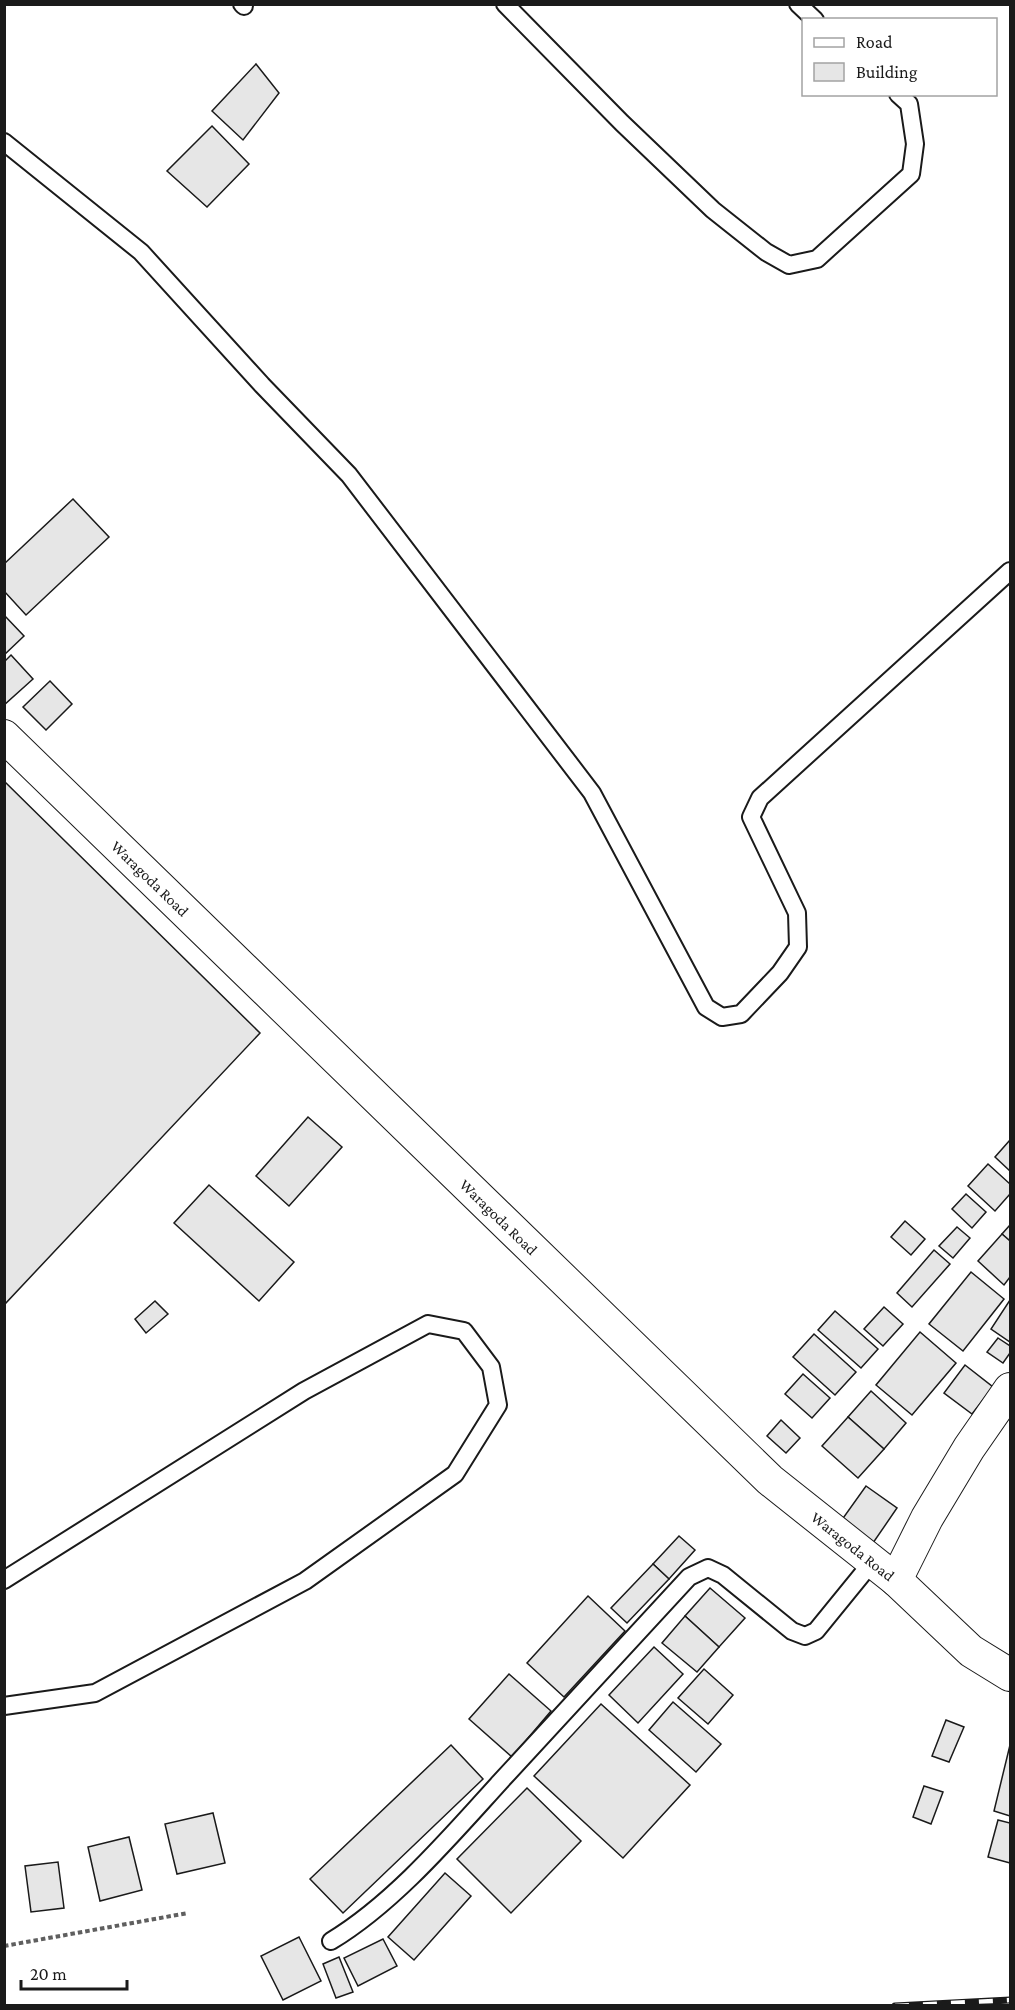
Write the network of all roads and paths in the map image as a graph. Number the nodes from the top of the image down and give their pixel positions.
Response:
1 (505, 4) edge
2 (798, 4) edge
3 (812, 18) edge
4 (900, 96) edge
5 (4, 142) edge
6 (1011, 571) edge
7 (4, 736) edge
8 (1011, 1389) edge
9 (884, 1570) junction
10 (4, 1580) edge
11 (1011, 1675) edge
12 (4, 1706) edge
13 (188, 1913) dead end
14 (331, 1941) dead end
15 (4, 1946) edge

1 - 4 lane
2 - 3 lane
5 - 6 lane
7 - 9 street, Waragoda Road
8 - 9 street
9 - 11 street, Waragoda Road
9 - 14 lane
10 - 12 lane
13 - 15 path

